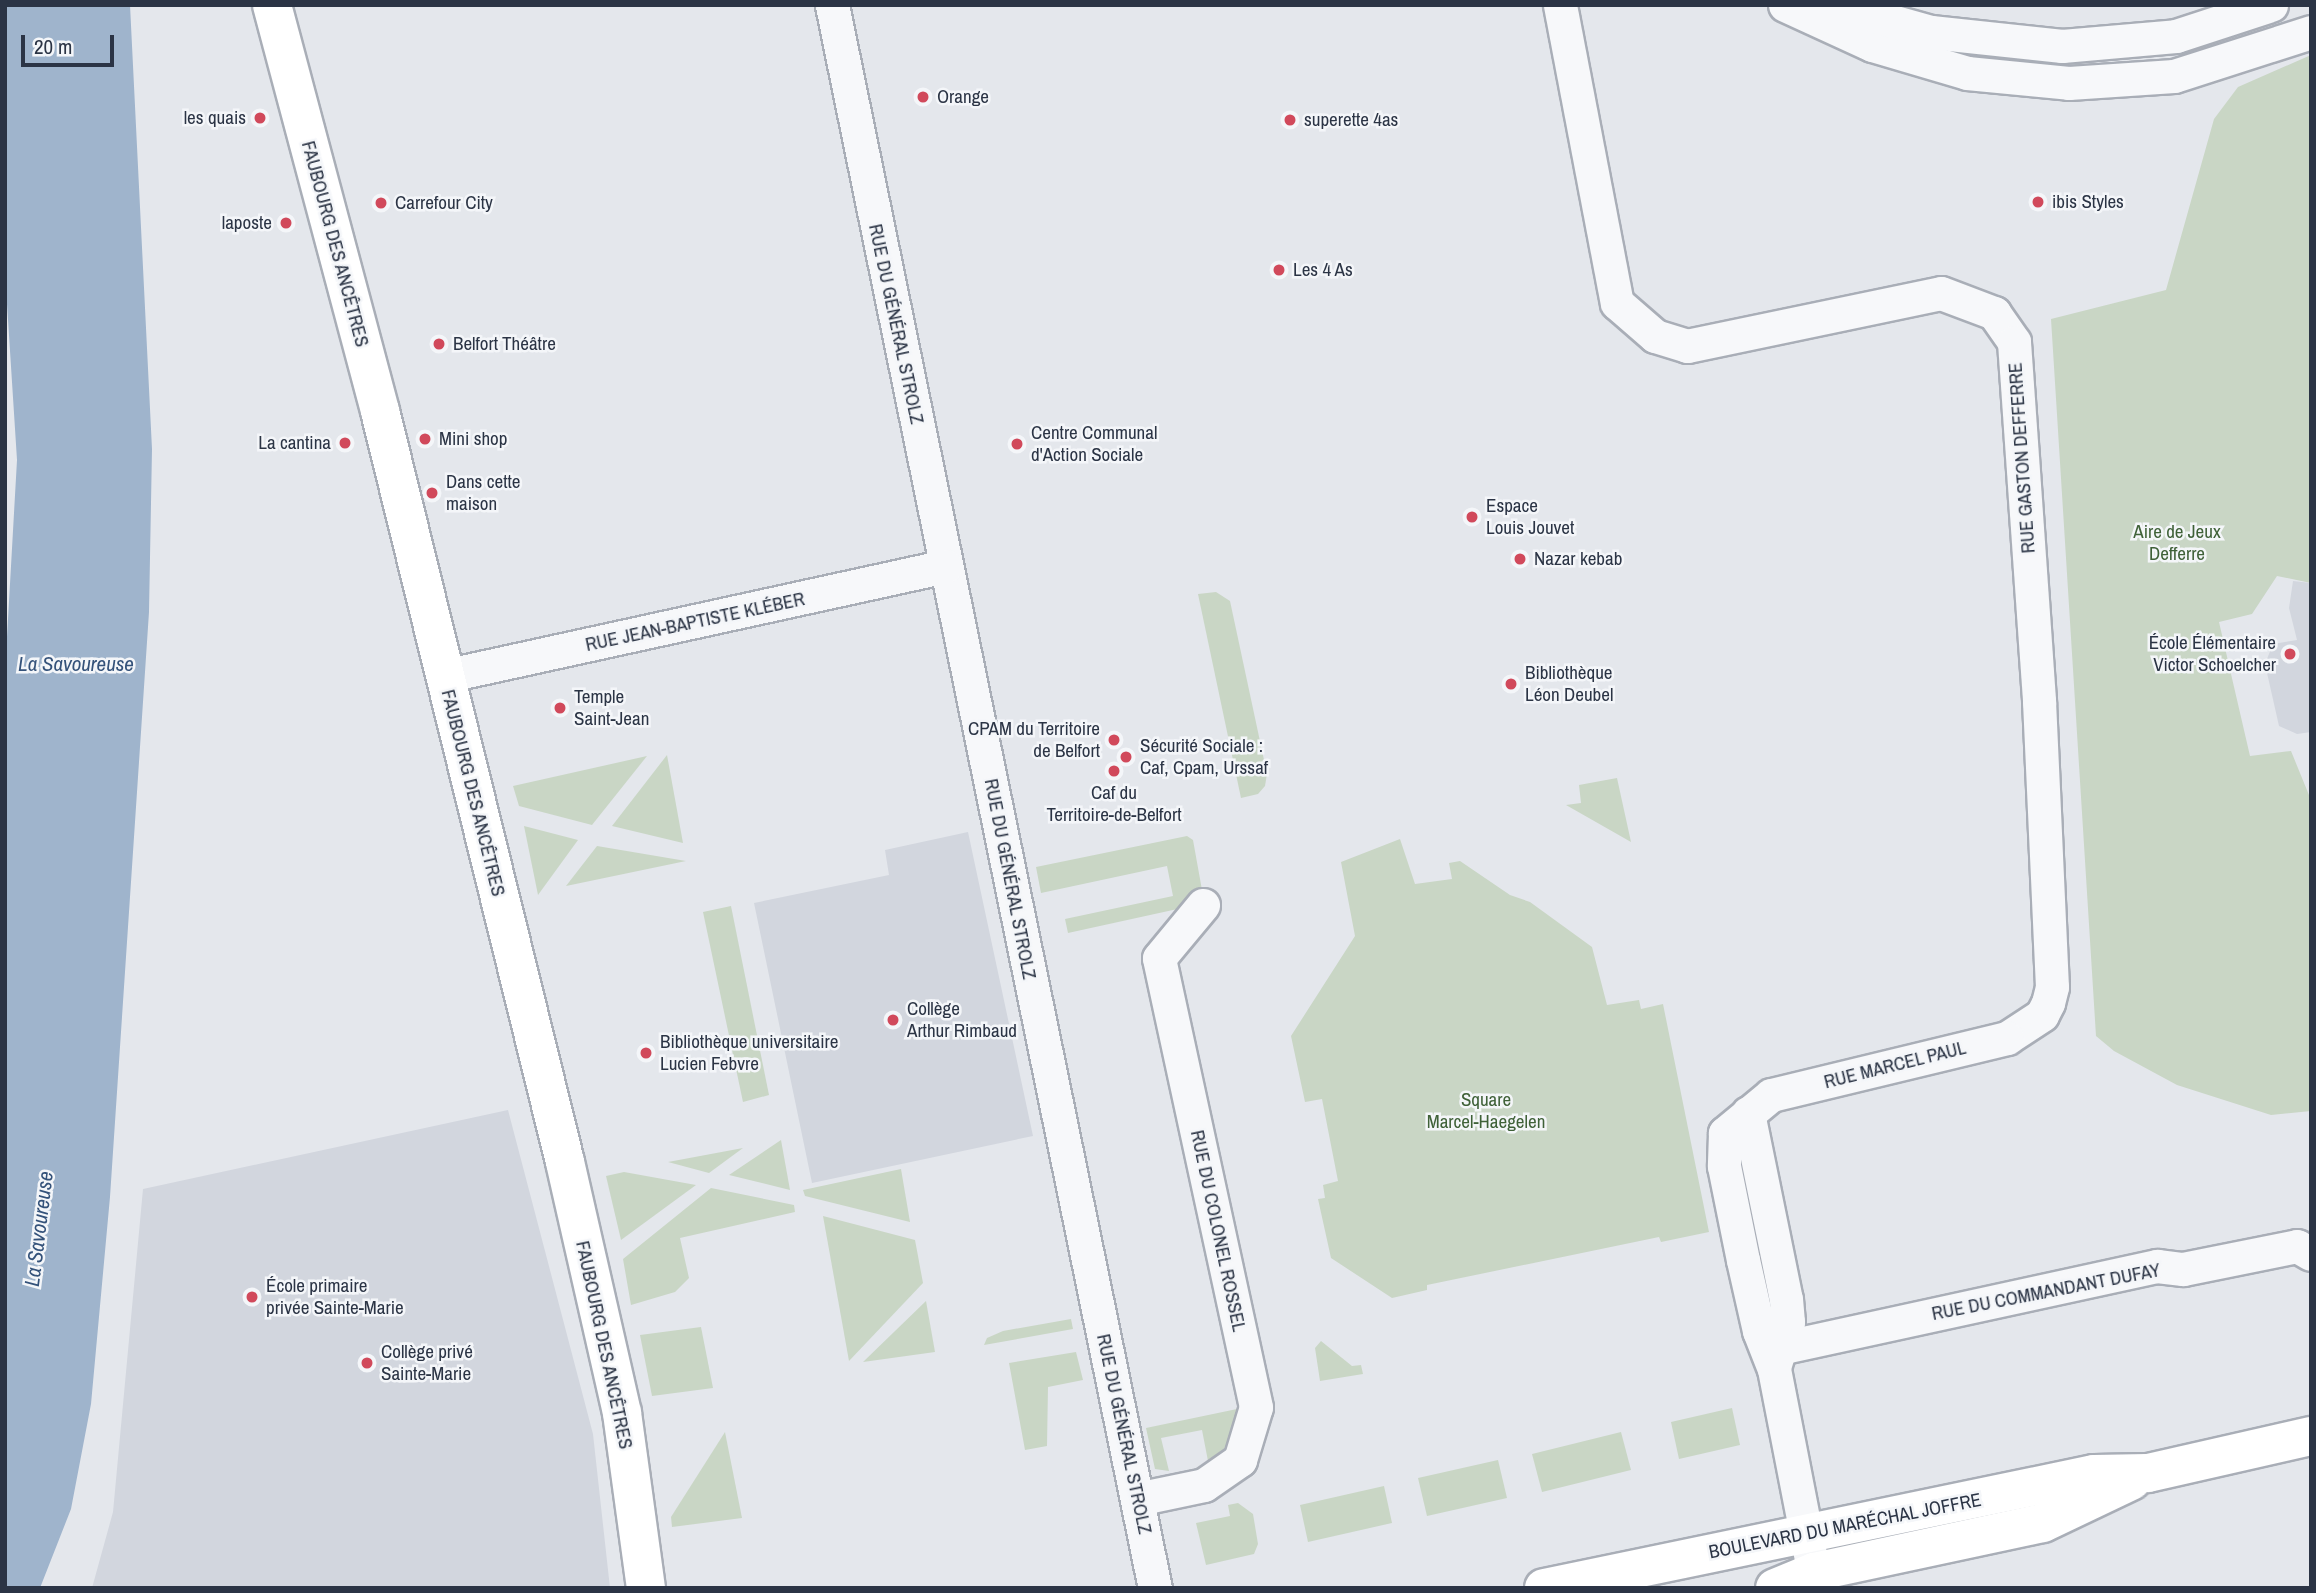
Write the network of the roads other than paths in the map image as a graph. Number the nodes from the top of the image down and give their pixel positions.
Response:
1 (272, 5) edge
2 (832, 5) edge
3 (1560, 5) edge
4 (1785, 5) edge
5 (1834, 5) edge
6 (2270, 5) edge
7 (2311, 32) edge
8 (946, 566) junction
9 (444, 676) junction
10 (1203, 905) dead end
11 (2042, 1015) joint
12 (2311, 1254) edge
13 (1777, 1359) junction
14 (2311, 1436) edge
15 (2148, 1473) junction
16 (1137, 1499) junction
17 (1806, 1533) junction
18 (1815, 1580) edge
19 (646, 1588) edge
20 (1156, 1588) edge
21 (1544, 1588) edge
22 (1775, 1588) edge

1 - 9 main road, FAUBOURG DES ANCÊTRES
2 - 8 street, RUE DU GÉNÉRAL STROLZ
3 - 11 street, RUE GASTON DEFFERRE
4 - 7 street
5 - 6 street
8 - 9 street, RUE JEAN-BAPTISTE KLÉBER
8 - 16 street, RUE DU GÉNÉRAL STROLZ
9 - 19 main road, FAUBOURG DES ANCÊTRES
10 - 16 street, RUE DU COLONEL ROSSEL
11 - 13 street, RUE MARCEL PAUL
12 - 13 street, RUE DU COMMANDANT DUFAY
13 - 17 street, RUE MARCEL PAUL
14 - 15 main road, BOULEVARD DU MARÉCHAL JOFFRE
15 - 17 main road, BOULEVARD DU MARÉCHAL JOFFRE
15 - 18 main road, BOULEVARD DU MARÉCHAL JOFFRE
16 - 20 street, RUE DU GÉNÉRAL STROLZ
17 - 18 street, RUE MARCEL PAUL
17 - 21 main road, BOULEVARD DU MARÉCHAL JOFFRE
18 - 22 main road, BOULEVARD DU MARÉCHAL JOFFRE

